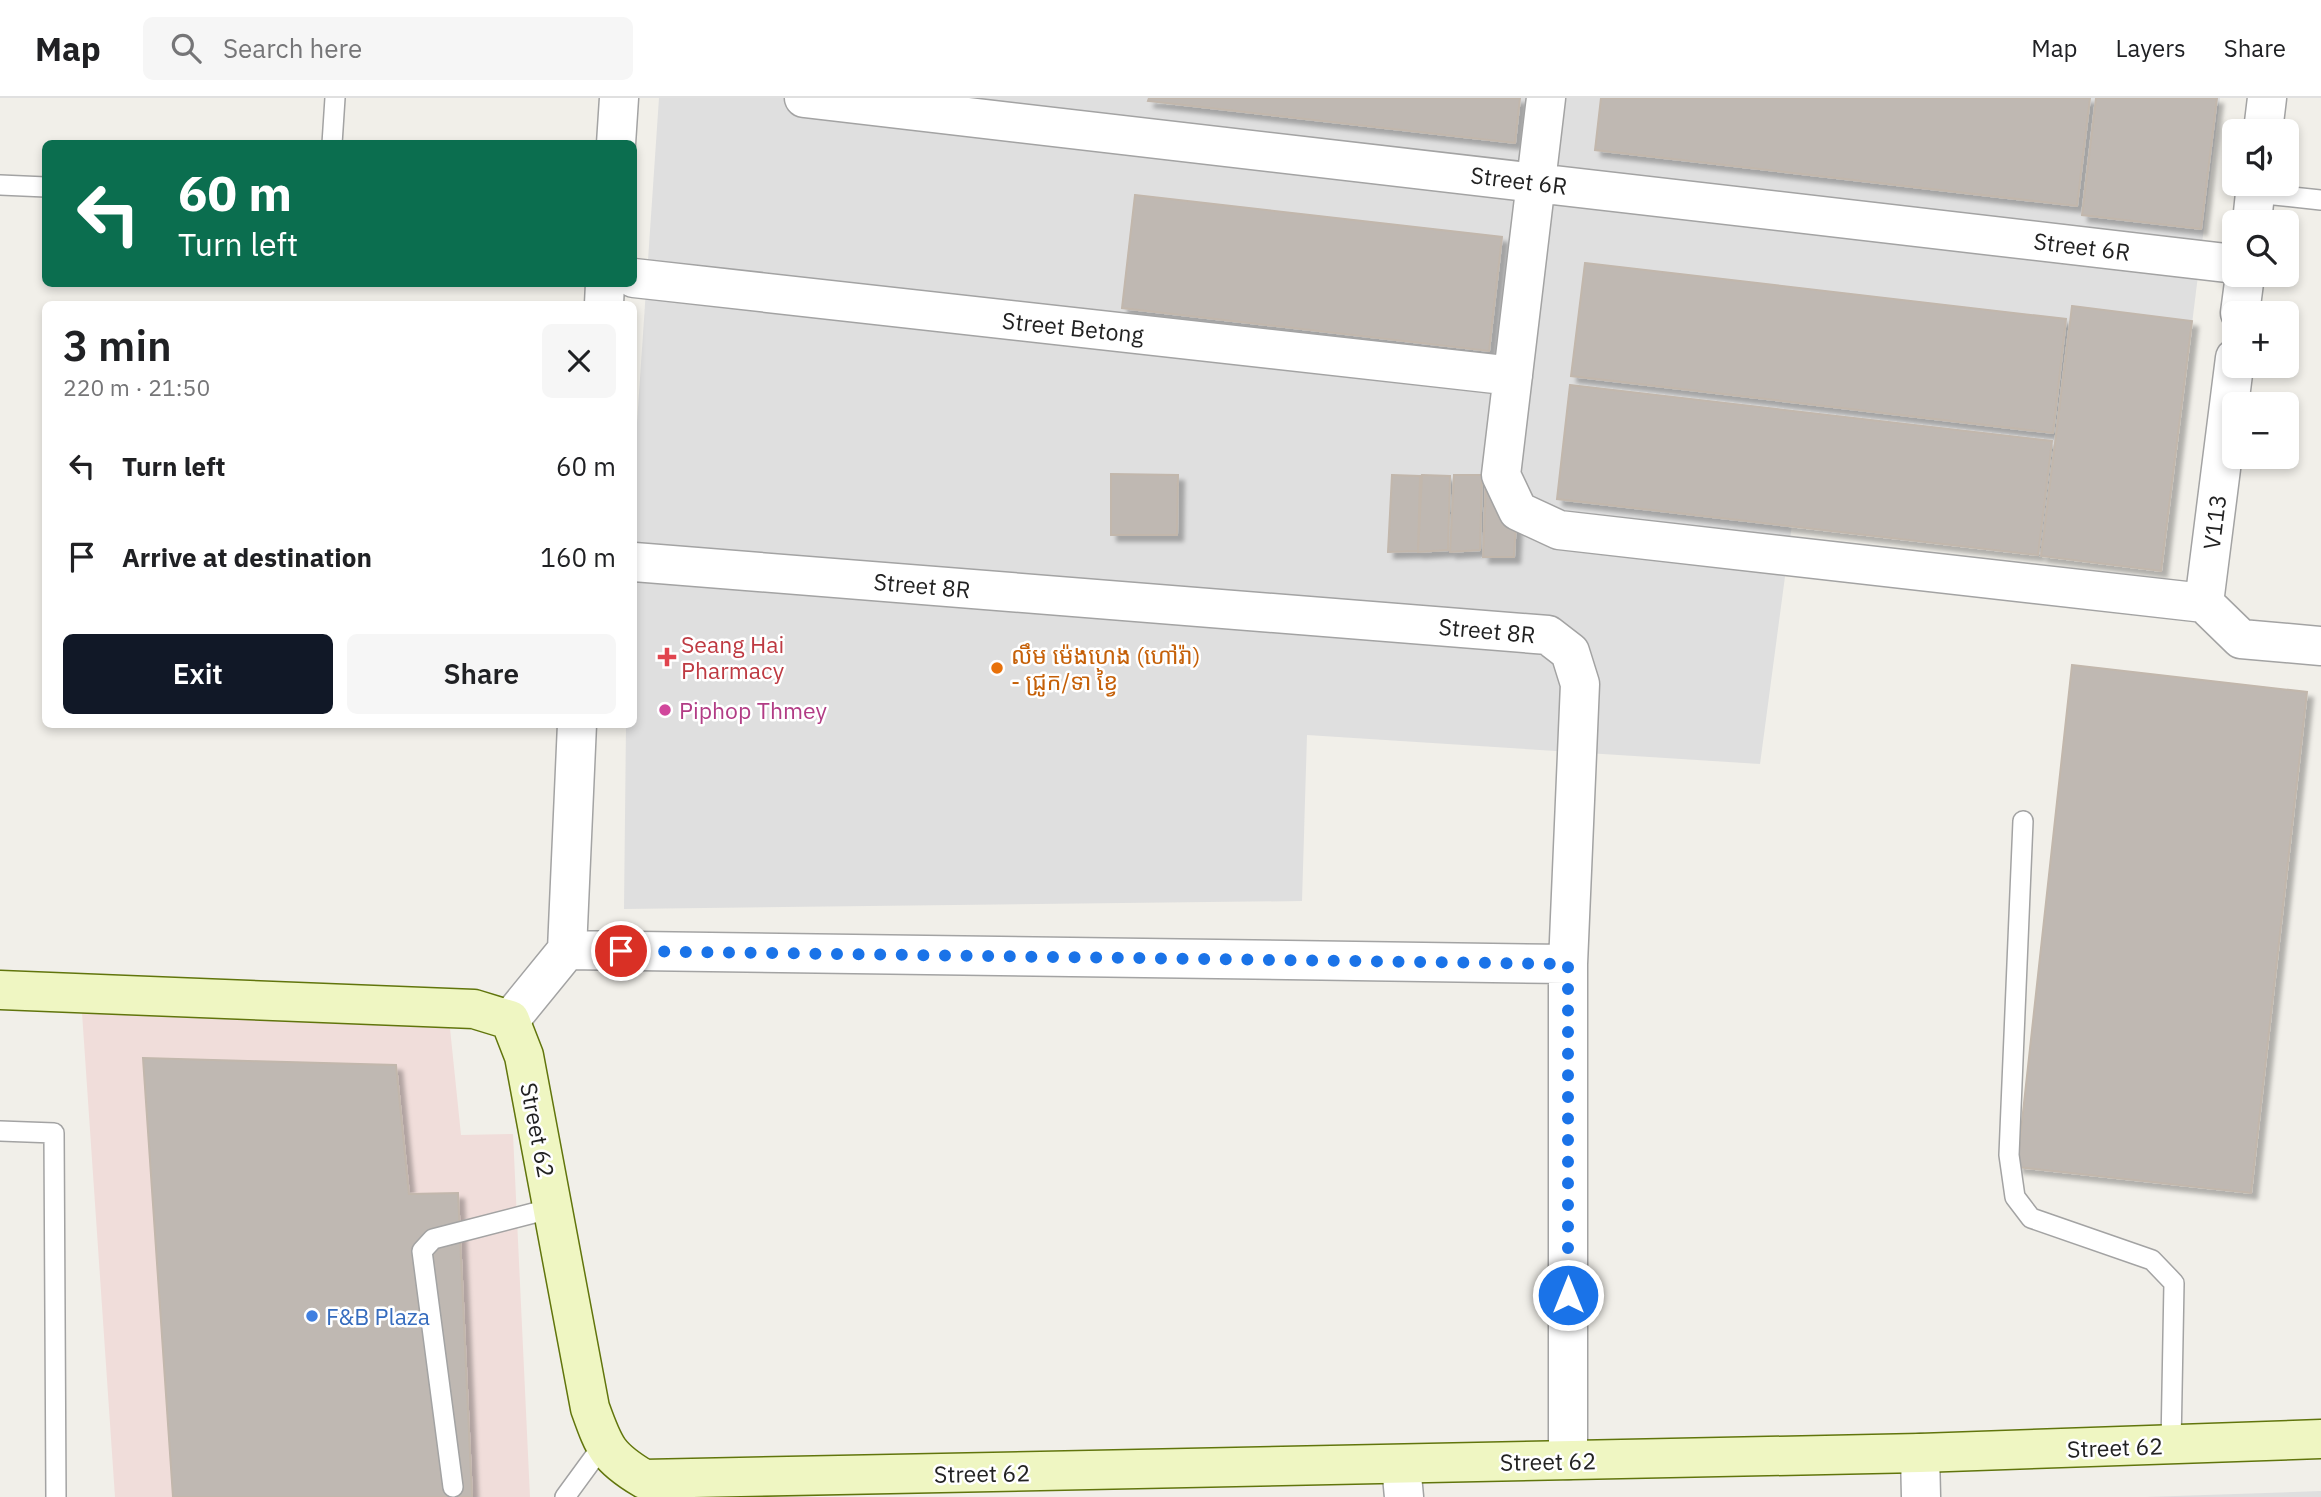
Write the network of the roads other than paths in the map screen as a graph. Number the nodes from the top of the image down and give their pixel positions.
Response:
1 (335, 98) edge
2 (620, 98) edge
3 (804, 98) edge
4 (1546, 98) edge
5 (2267, 98) edge
6 (2264, 119) edge
7 (332, 140) edge
8 (616, 140) edge
9 (1537, 182) junction
10 (0, 185) edge
11 (42, 187) edge
12 (2254, 200) edge
13 (2321, 201) edge
14 (2222, 262) edge
15 (637, 278) edge
16 (1513, 376) junction
17 (2232, 378) edge
18 (637, 562) edge
19 (2204, 603) junction
20 (2321, 646) edge
21 (577, 728) edge
22 (2023, 821) dead end
23 (567, 950) junction
24 (1568, 964) junction
25 (0, 990) edge
26 (510, 1020) junction
27 (0, 1131) edge
28 (553, 1209) junction
29 (2321, 1439) edge
30 (603, 1445) junction
31 (2171, 1445) junction
32 (1920, 1453) junction
33 (1568, 1460) junction
34 (1402, 1481) edge
35 (453, 1487) dead end
36 (700, 1488) edge
37 (56, 1497) edge
38 (565, 1497) edge
39 (1921, 1497) edge

1 - 7 lane
2 - 8 street
3 - 9 street, Street 6R
4 - 9 street
5 - 6 street
9 - 14 street, Street 6R
9 - 16 street
10 - 11 lane
12 - 13 lane
15 - 16 street, Street Betong
16 - 19 street
17 - 19 street, V113
18 - 24 street, Street 8R
19 - 20 street
21 - 23 street
22 - 31 lane
23 - 24 street
23 - 26 street
24 - 33 street, Street 8R
25 - 26 street
26 - 28 street, Street 62
27 - 37 lane
28 - 30 street, Street 62
28 - 35 lane
29 - 31 street, Street 62
30 - 36 street, Street 62
30 - 38 lane
31 - 32 street, Street 62
32 - 33 street, Street 62
32 - 39 street
33 - 34 street, Street 62
34 - 36 street, Street 62

